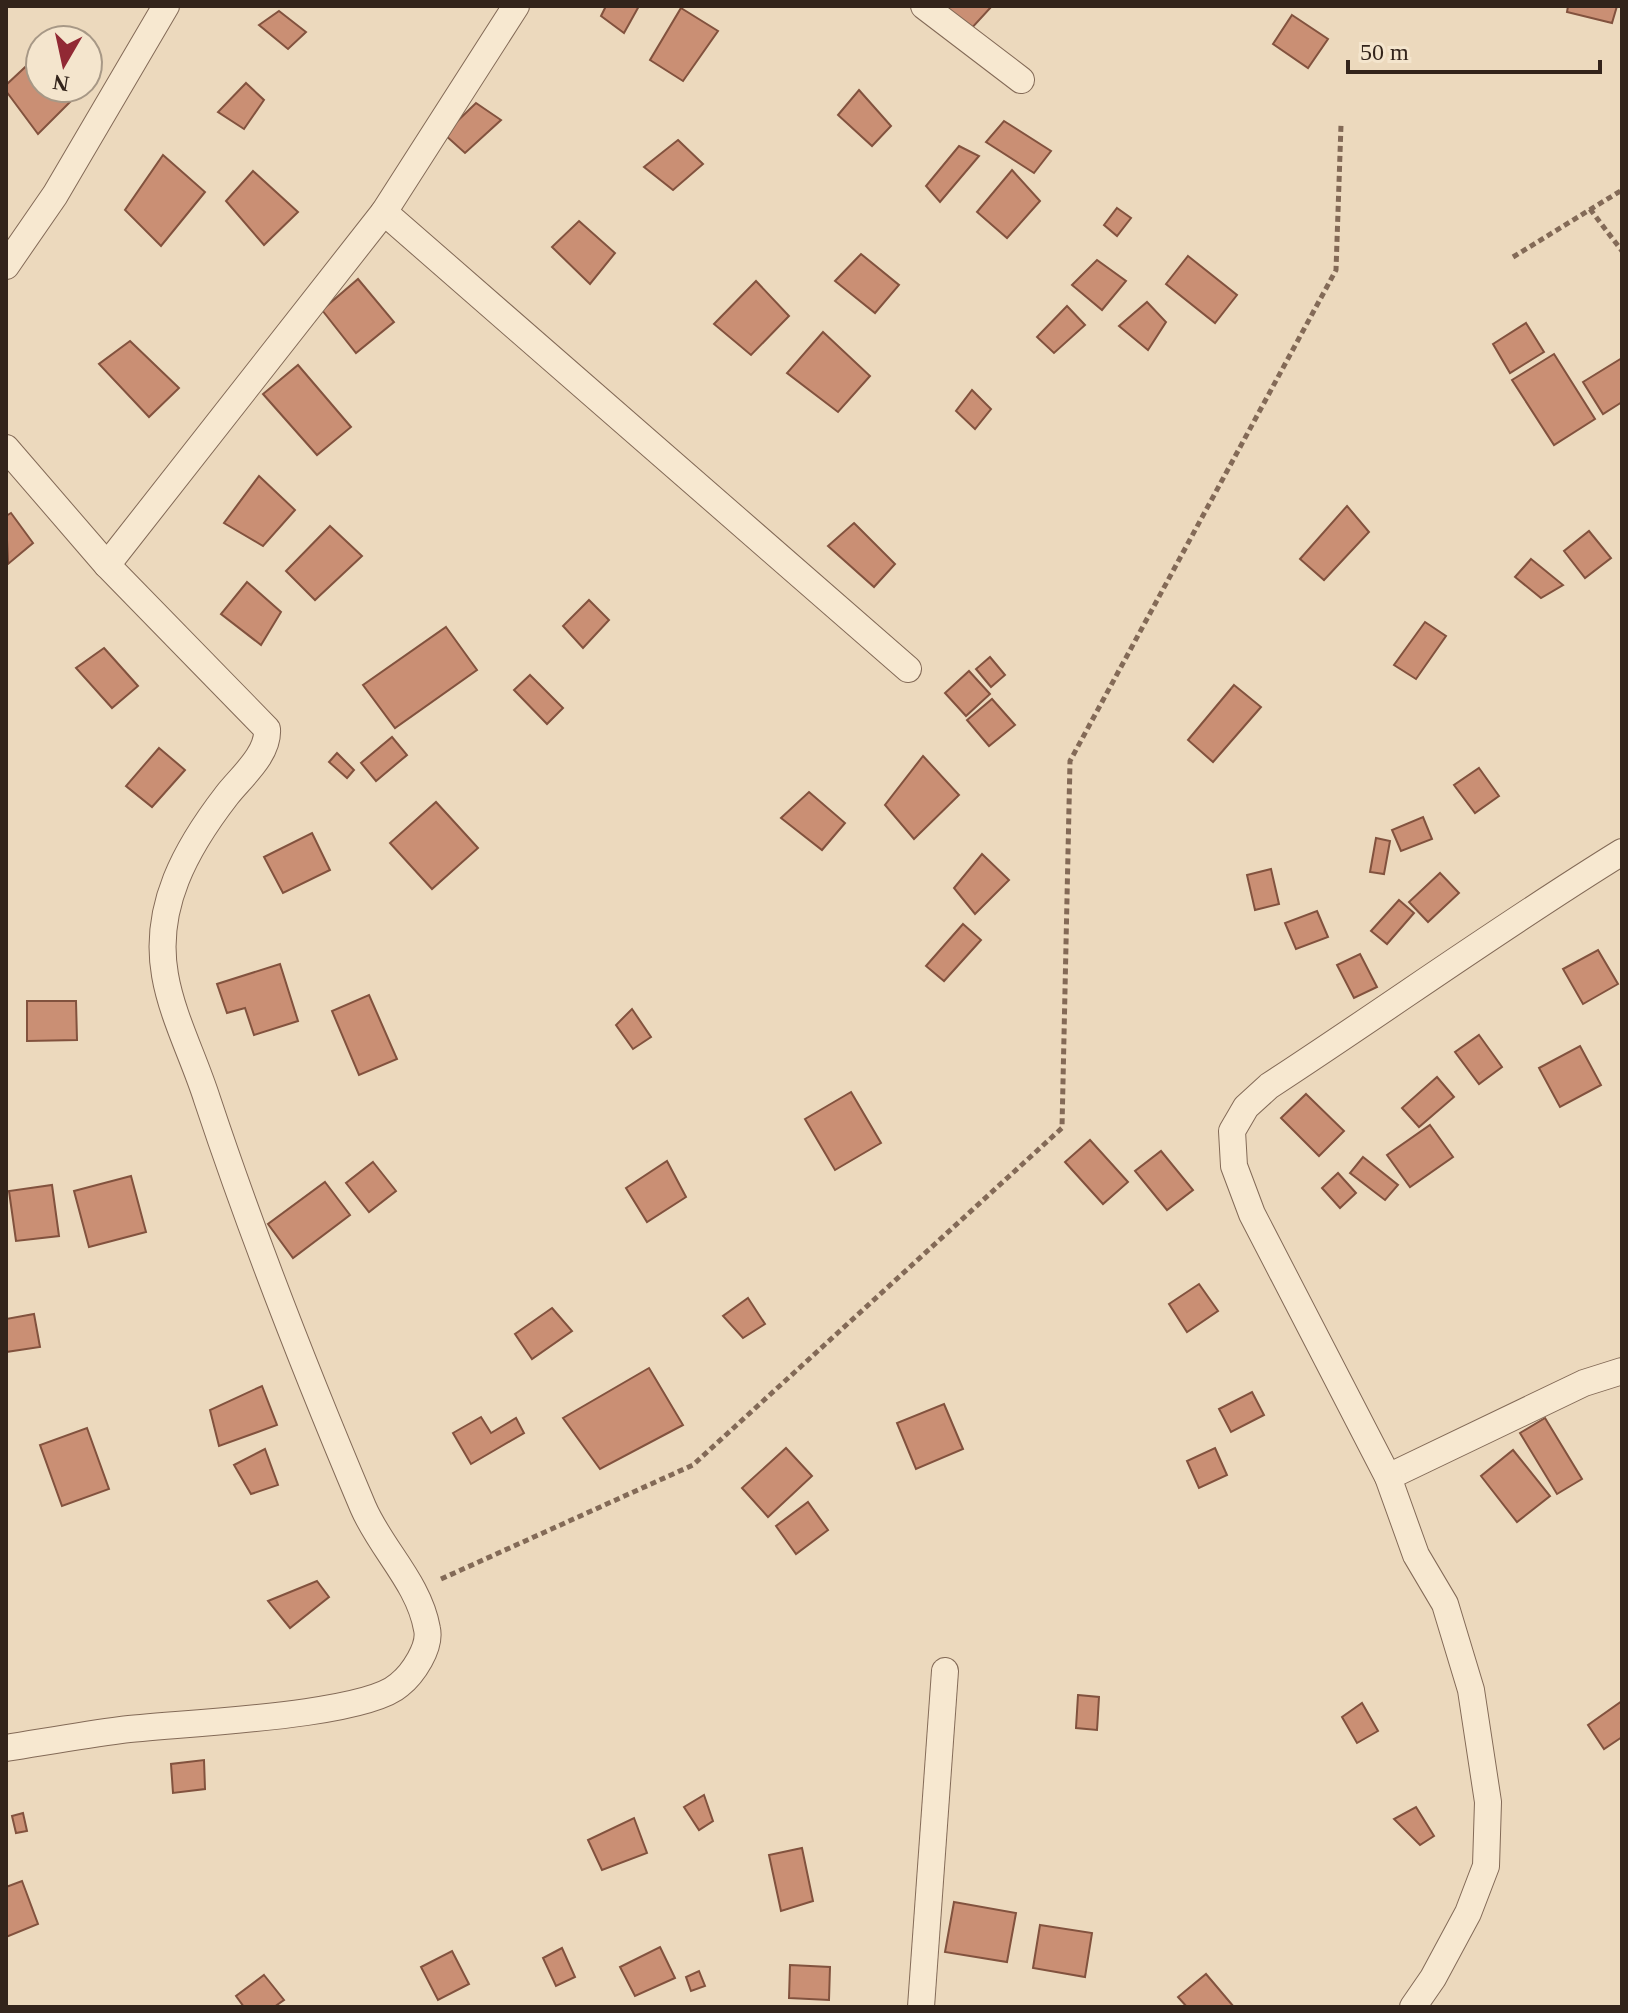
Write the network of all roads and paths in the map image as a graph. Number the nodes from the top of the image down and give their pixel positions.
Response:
1 (166, 6) edge
2 (516, 6) edge
3 (924, 6) edge
4 (1021, 80) dead end
5 (1341, 125) dead end
6 (1622, 190) edge
7 (1590, 209) junction
8 (384, 212) junction
9 (1622, 251) edge
10 (1513, 257) dead end
11 (6, 266) edge
12 (6, 448) edge
13 (107, 565) junction
14 (908, 669) dead end
15 (1622, 852) edge
16 (1622, 1371) edge
17 (1388, 1477) junction
18 (414, 1591) junction
19 (945, 1671) dead end
20 (6, 1748) edge
21 (921, 2007) edge
22 (1413, 2007) edge

1 - 11 street
2 - 8 street
3 - 4 street
5 - 18 path
6 - 7 path
7 - 9 path
7 - 10 path
8 - 13 street
8 - 14 street
12 - 13 street
13 - 18 street
15 - 17 street
16 - 17 street
17 - 22 street
18 - 20 street
19 - 21 street

